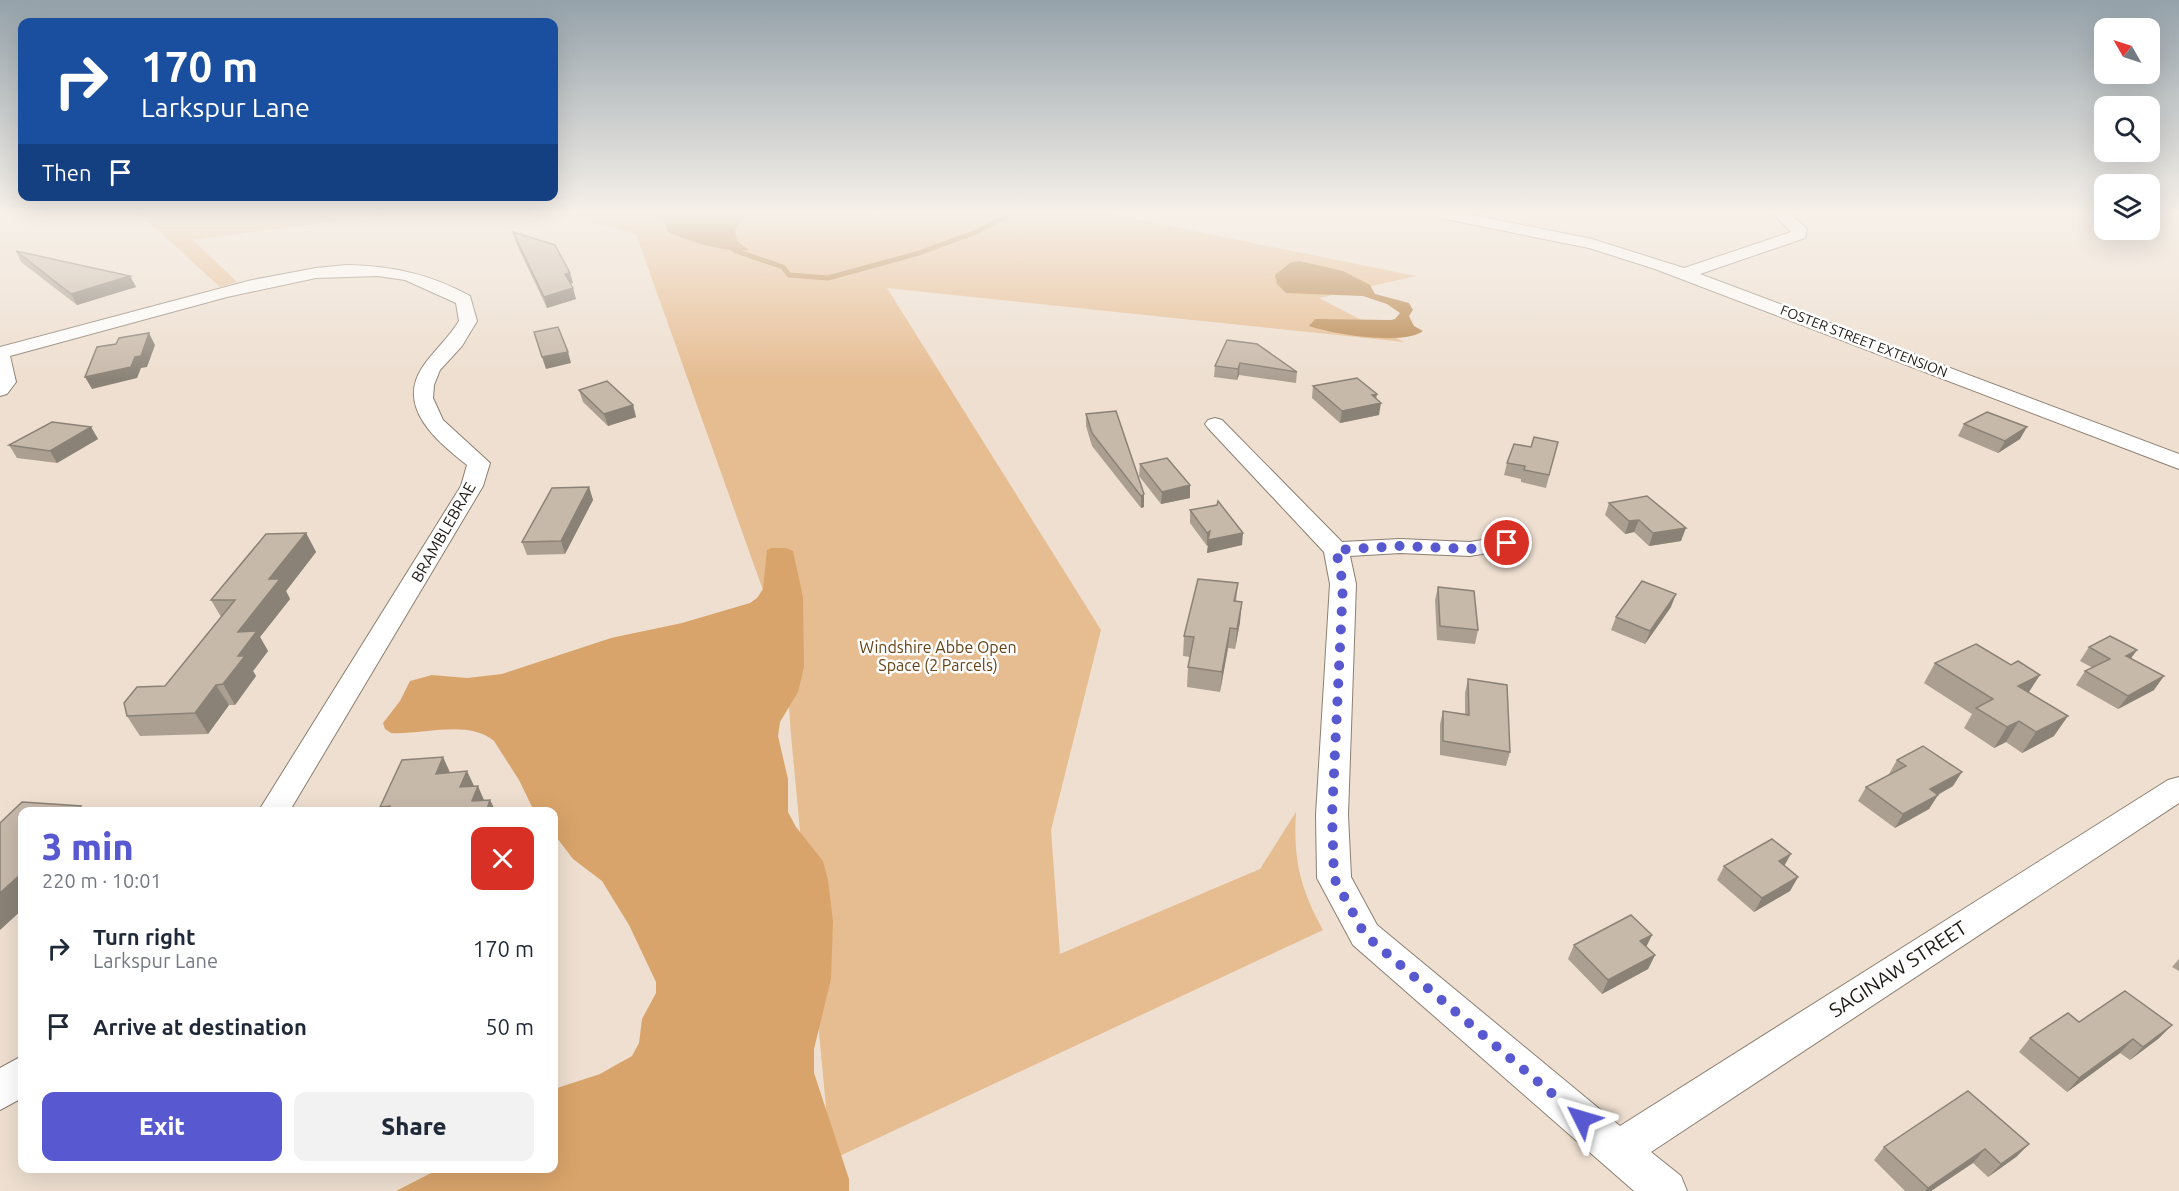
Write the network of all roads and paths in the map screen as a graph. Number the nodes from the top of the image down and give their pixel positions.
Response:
1 (1672, 269) edge
2 (1699, 269) edge
3 (1686, 273) junction
4 (0, 353) edge
5 (0, 390) edge
6 (1215, 424) dead end
7 (2179, 462) edge
8 (1507, 543) dead end
9 (1336, 550) junction
10 (2179, 788) edge
11 (276, 807) edge
12 (18, 1077) edge
13 (0, 1092) edge
14 (1618, 1150) junction
15 (1666, 1191) edge

1 - 3 street, FOSTER STREET EXTENSION
2 - 3 street
3 - 7 street, FOSTER STREET EXTENSION
4 - 5 street
4 - 11 street, BRAMBLEBRAE
6 - 9 street
8 - 9 street
9 - 14 street
10 - 14 street, SAGINAW STREET
12 - 13 street
14 - 15 street

